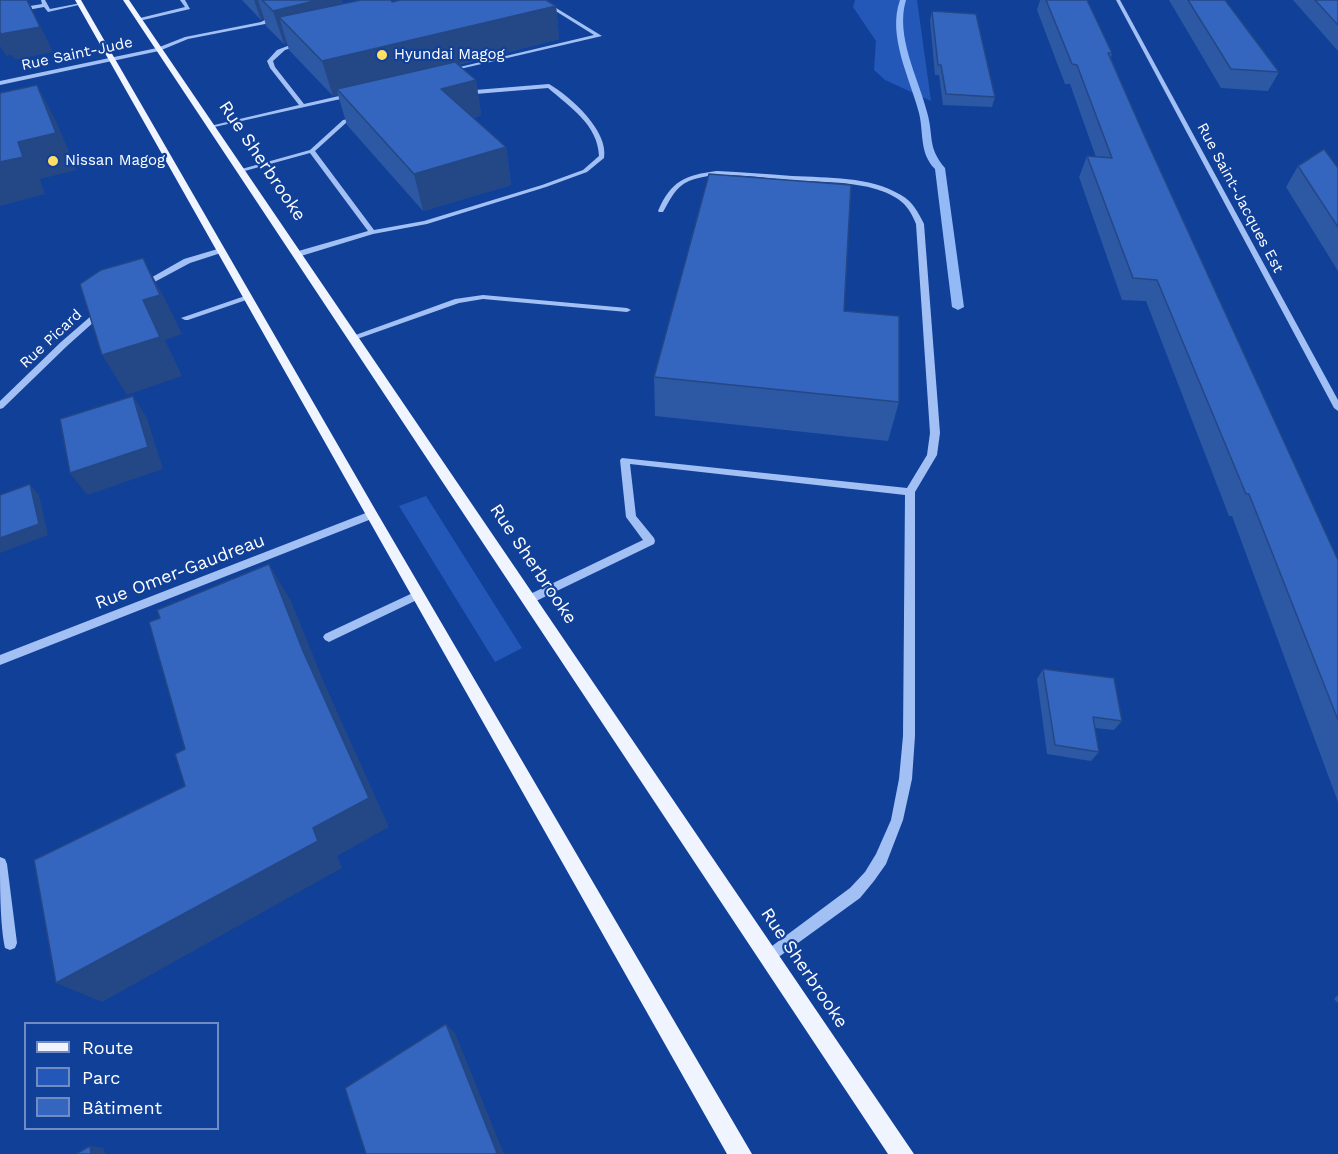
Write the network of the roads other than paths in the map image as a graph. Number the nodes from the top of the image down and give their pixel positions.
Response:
1 (128, 0) edge
2 (182, 0) edge
3 (540, 0) edge
4 (1118, 0) edge
5 (44, 2) edge
6 (80, 2) edge
7 (0, 13) edge
8 (284, 15) edge
9 (139, 19) junction
10 (306, 41) edge
11 (159, 49) junction
12 (113, 59) junction
13 (438, 74) edge
14 (0, 83) edge
15 (358, 94) edge
16 (457, 94) edge
17 (302, 105) junction
18 (368, 116) edge
19 (212, 127) junction
20 (312, 151) junction
21 (241, 170) junction
22 (661, 211) dead end
23 (372, 232) junction
24 (220, 250) junction
25 (298, 254) junction
26 (133, 291) edge
27 (248, 298) junction
28 (111, 305) edge
29 (627, 310) dead end
30 (185, 318) dead end
31 (354, 337) junction
32 (0, 406) edge
33 (1338, 408) edge
34 (910, 492) junction
35 (371, 515) junction
36 (417, 595) junction
37 (530, 599) junction
38 (329, 637) dead end
39 (0, 660) edge
40 (0, 864) edge
41 (10, 943) dead end
42 (770, 957) junction
43 (740, 1154) edge
44 (902, 1154) edge

1 - 9 main road, Rue Sherbrooke
2 - 9 street
3 - 13 street
4 - 33 street, Rue Saint-Jacques Est
5 - 6 street
5 - 7 street
6 - 12 main road
8 - 11 street, Rue Saint-Jude
9 - 11 main road, Rue Sherbrooke
10 - 17 street
11 - 12 street, Rue Saint-Jude
11 - 19 main road, Rue Sherbrooke
12 - 14 street, Rue Saint-Jude
12 - 24 main road
15 - 17 street
16 - 23 street
17 - 19 street
18 - 20 street
19 - 21 main road, Rue Sherbrooke
20 - 21 street
20 - 23 street
21 - 25 main road, Rue Sherbrooke
22 - 34 street
23 - 25 street
24 - 26 street
24 - 27 main road
25 - 31 main road, Rue Sherbrooke
27 - 30 street
27 - 35 main road
28 - 32 street, Rue Picard
29 - 31 street
31 - 37 main road, Rue Sherbrooke
34 - 37 street
34 - 42 street
35 - 36 main road
35 - 39 street, Rue Omer-Gaudreau
36 - 38 street
36 - 43 main road
37 - 42 main road, Rue Sherbrooke
40 - 41 street
42 - 44 main road, Rue Sherbrooke

